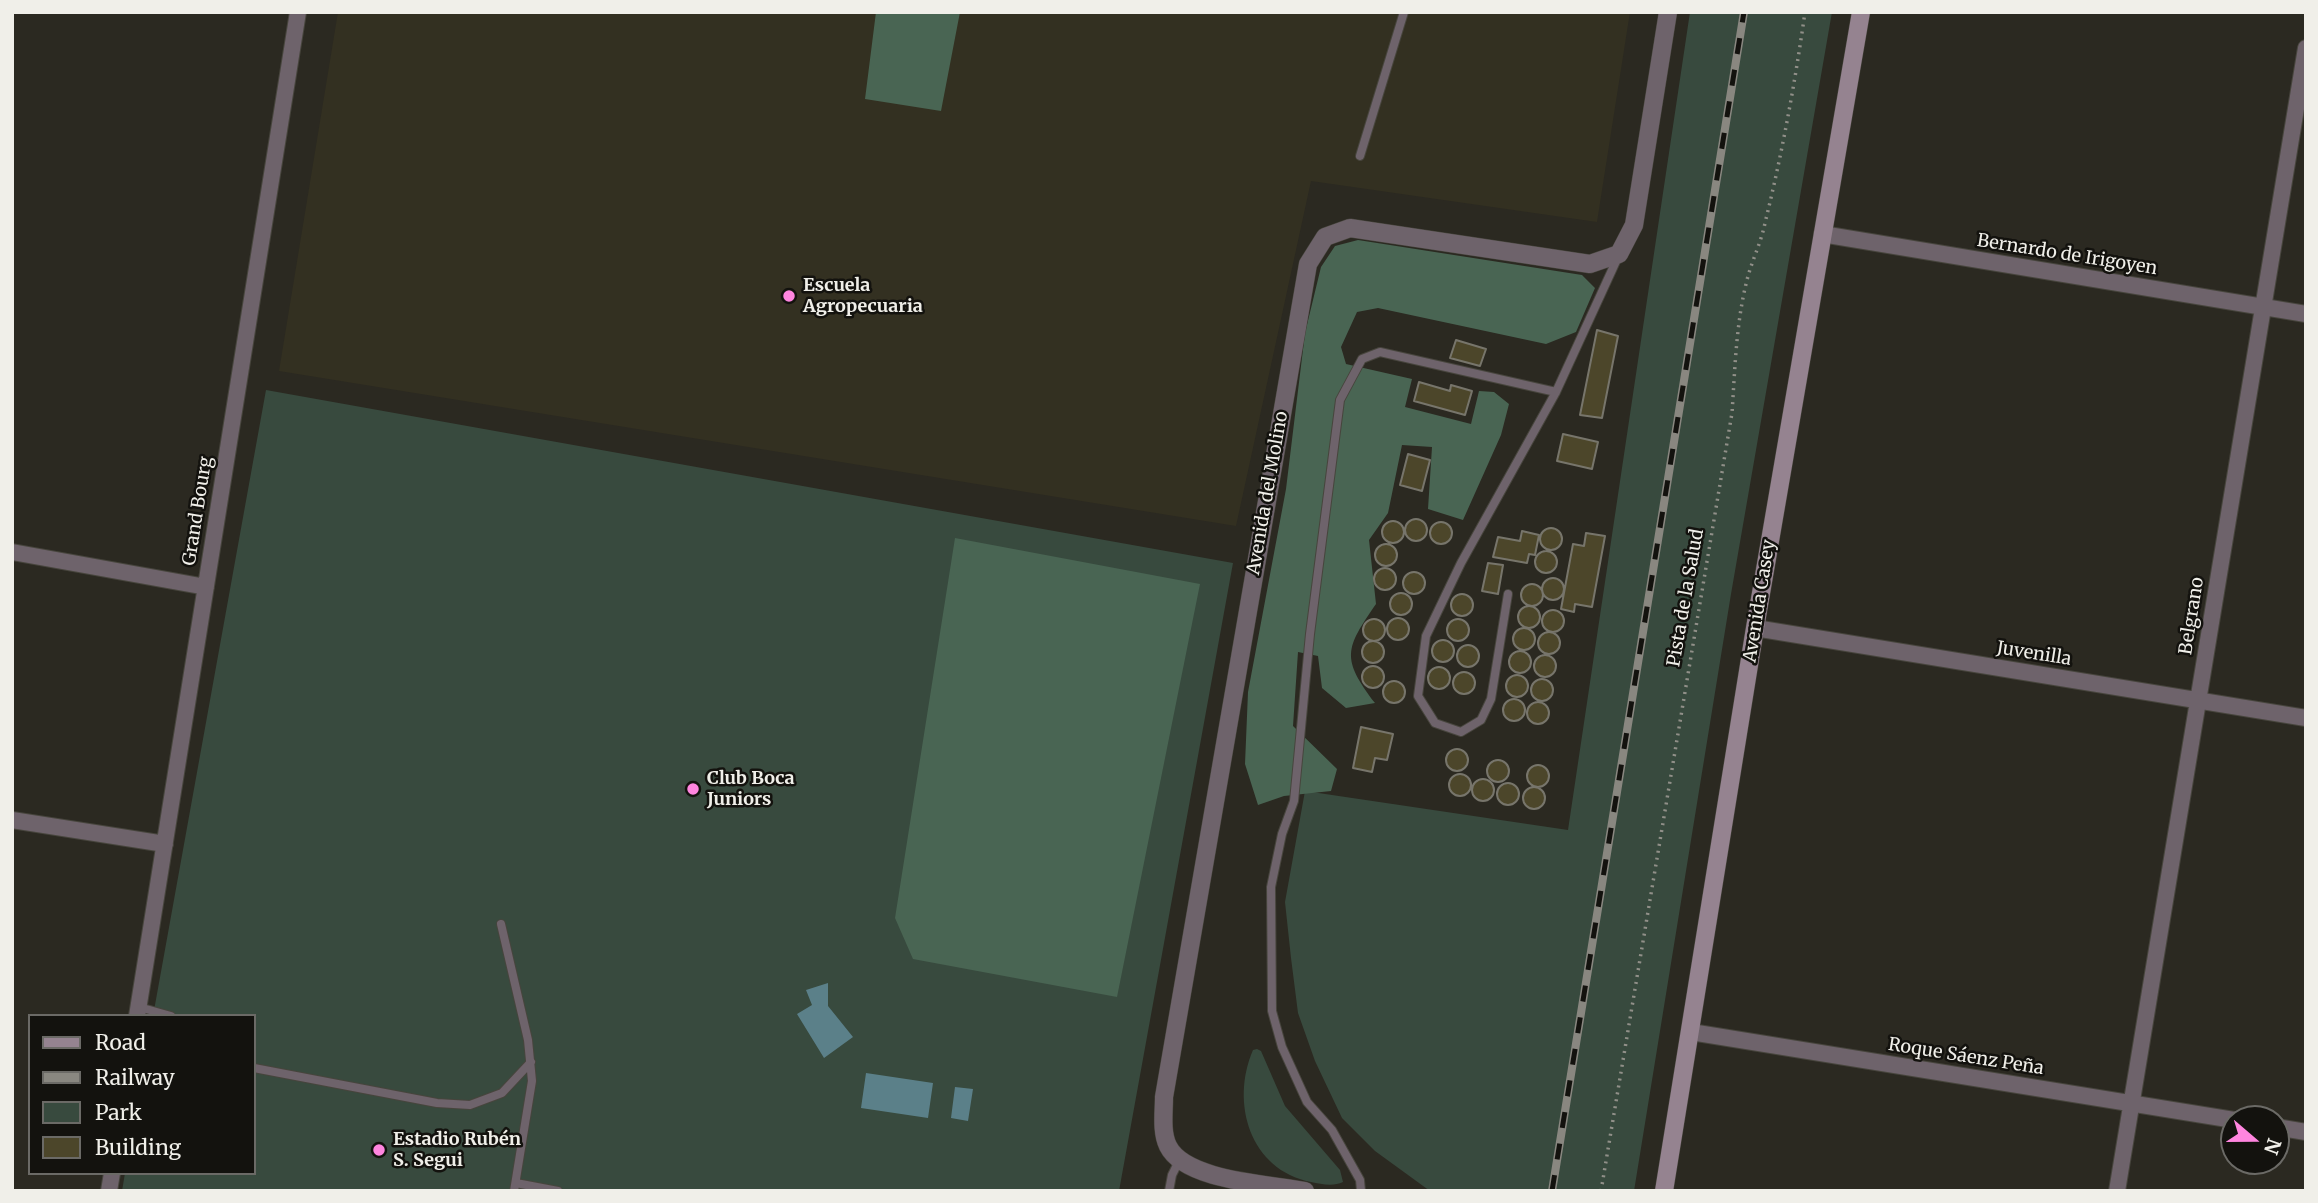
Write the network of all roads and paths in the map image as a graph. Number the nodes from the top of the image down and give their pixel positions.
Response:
1 (298, 12) edge
2 (1404, 12) edge
3 (1668, 12) edge
4 (1805, 12) edge
5 (1861, 12) edge
6 (2306, 48) edge
7 (1360, 156) dead end
8 (1822, 234) junction
9 (1619, 254) junction
10 (2263, 307) junction
11 (2306, 314) edge
12 (1556, 392) junction
13 (12, 552) edge
14 (206, 587) junction
15 (1508, 594) dead end
16 (1755, 628) junction
17 (2198, 700) junction
18 (2306, 718) edge
19 (12, 820) edge
20 (165, 844) junction
21 (501, 925) dead end
22 (138, 1011) edge
23 (158, 1014) edge
24 (1691, 1032) junction
25 (531, 1062) junction
26 (256, 1068) edge
27 (2132, 1104) junction
28 (2220, 1118) edge
29 (1180, 1159) junction
30 (515, 1187) edge
31 (558, 1191) edge
32 (1169, 1191) edge
33 (1305, 1191) edge
34 (1361, 1191) edge
35 (1601, 1191) edge
36 (1664, 1191) edge
37 (2117, 1191) edge

1 - 14 street, Grand Bourg
2 - 7 lane
3 - 9 street
4 - 35 path, Pista de la Salud
5 - 8 main road, Avenida Casey
6 - 10 street, Belgrano
8 - 10 street, Bernardo de Irigoyen
8 - 16 main road, Avenida Casey
9 - 12 lane
9 - 29 street, Avenida del Molino
10 - 11 street, Bernardo de Irigoyen
10 - 17 street, Belgrano
12 - 15 lane
12 - 34 lane
13 - 14 street
14 - 20 street, Grand Bourg
16 - 17 street, Juvenilla
16 - 24 main road, Avenida Casey
17 - 18 street, Juvenilla
17 - 27 street, Belgrano
19 - 20 street
20 - 22 street, Grand Bourg
21 - 25 lane
22 - 23 lane
24 - 27 street, Roque Sáenz Peña
24 - 36 main road, Avenida Casey
25 - 26 lane
25 - 30 lane
27 - 28 street, Roque Sáenz Peña
27 - 37 street, Belgrano
29 - 32 lane
29 - 33 street
30 - 31 lane

